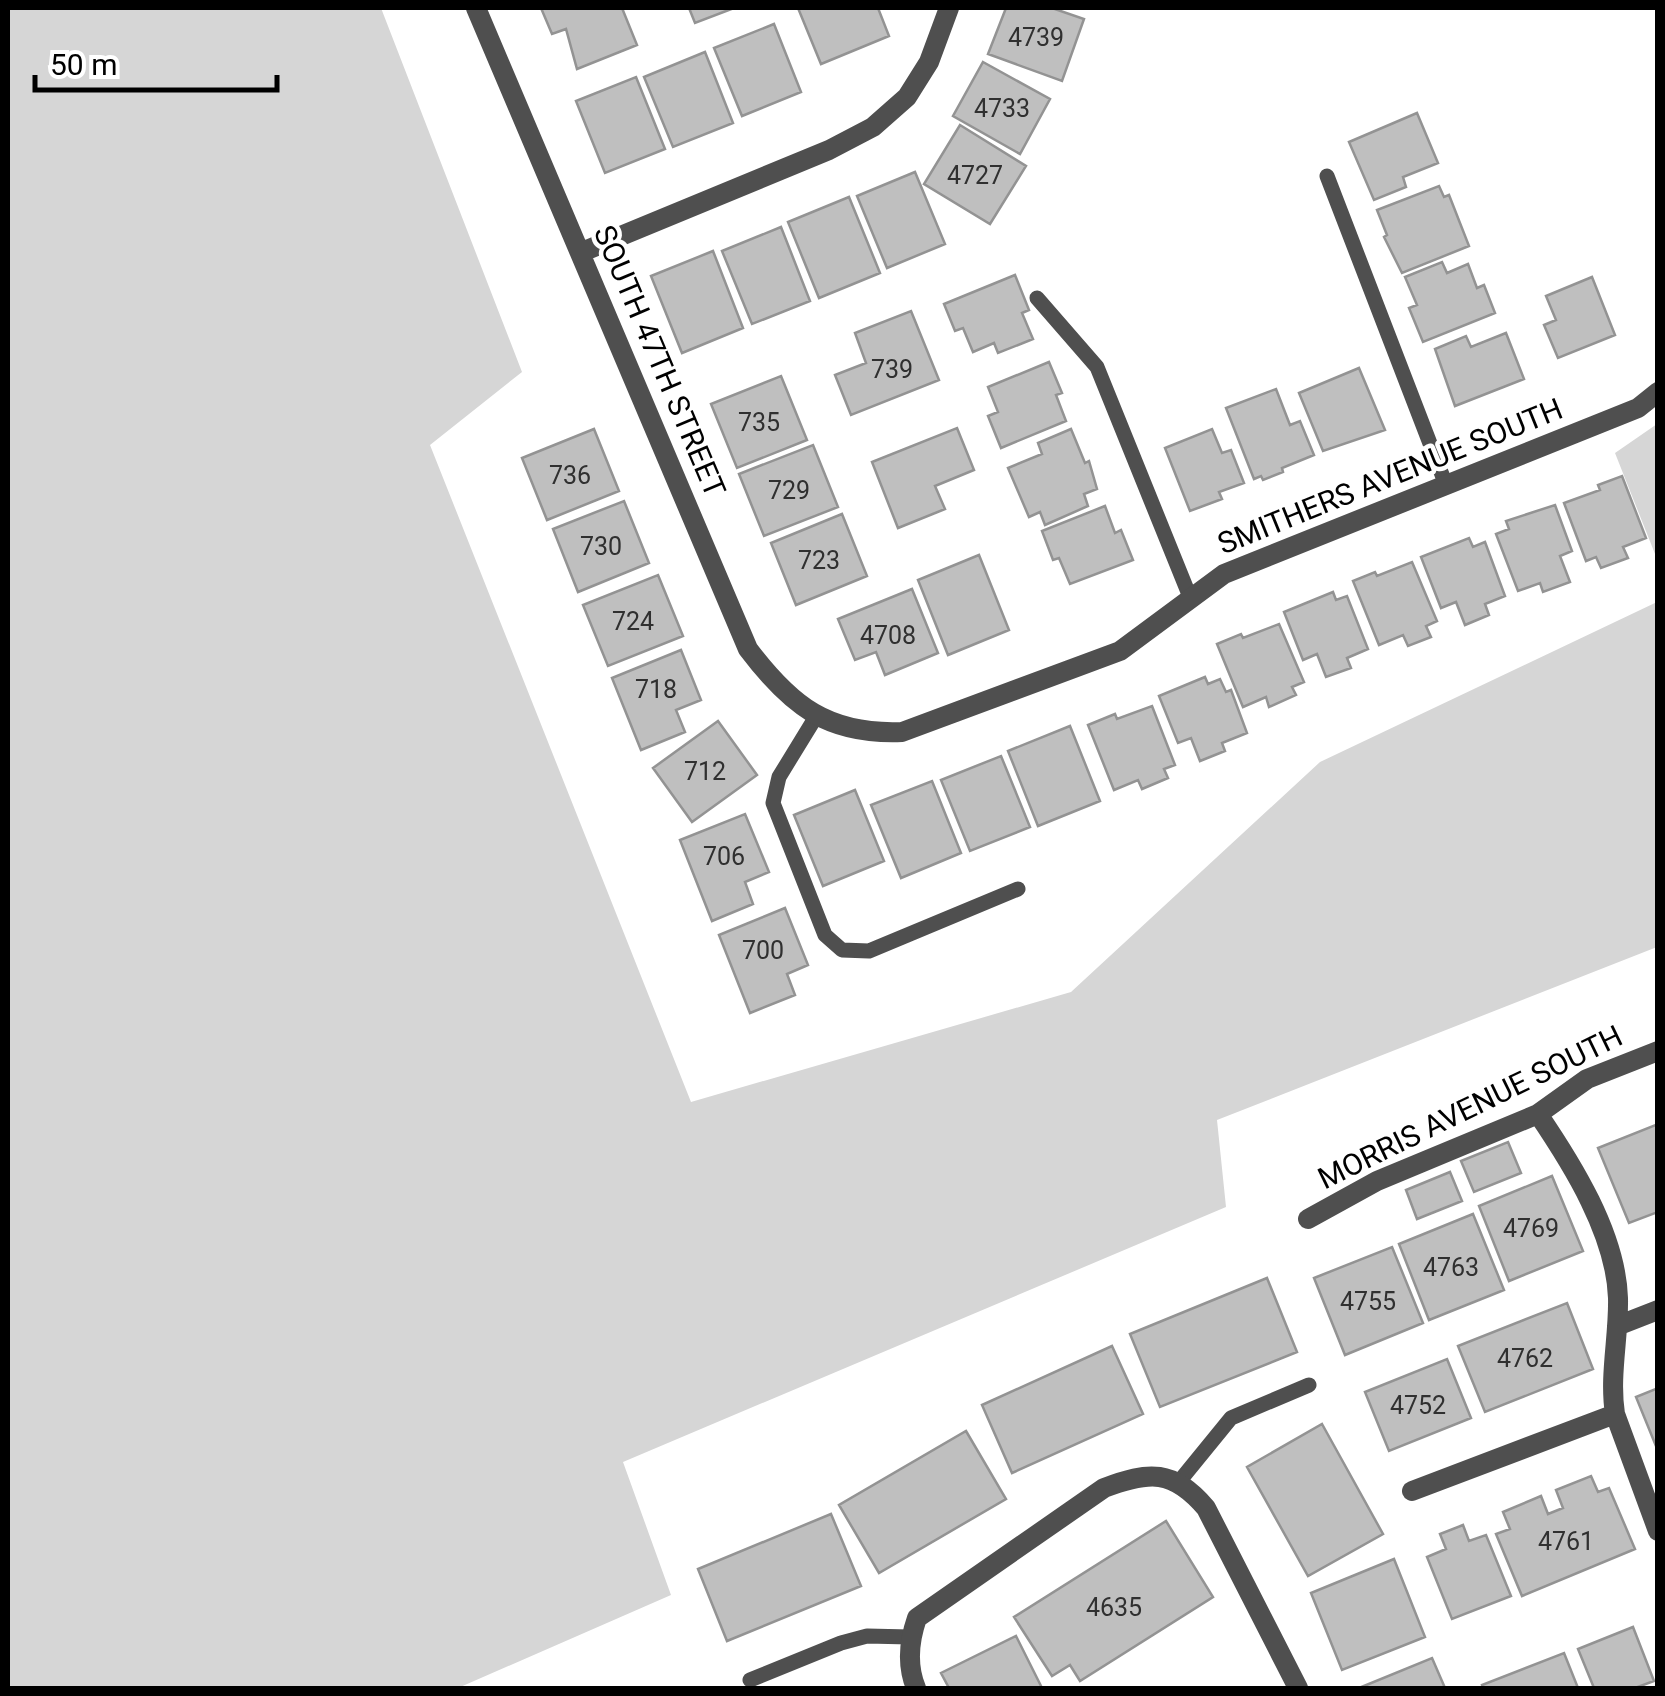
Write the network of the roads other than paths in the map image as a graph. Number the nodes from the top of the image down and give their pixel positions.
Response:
1 (476, 8) edge
2 (949, 8) edge
3 (1327, 176) dead end
4 (582, 252) junction
5 (1038, 298) dead end
6 (1658, 392) edge
7 (1446, 485) junction
8 (1190, 597) junction
9 (817, 715) junction
10 (1018, 889) dead end
11 (1658, 1051) edge
12 (1538, 1114) junction
13 (1308, 1219) dead end
14 (1658, 1310) edge
15 (1618, 1326) junction
16 (1309, 1384) dead end
17 (1615, 1414) junction
18 (1178, 1482) junction
19 (1412, 1491) dead end
20 (1657, 1525) edge
21 (910, 1637) junction
22 (750, 1680) dead end
23 (916, 1688) edge
24 (1298, 1688) edge

1 - 4 street, SOUTH 47TH STREET
2 - 4 street
3 - 7 lane
4 - 9 street, SOUTH 47TH STREET
5 - 8 lane
6 - 7 street, SMITHERS AVENUE SOUTH
7 - 8 street, SMITHERS AVENUE SOUTH
8 - 9 street, SMITHERS AVENUE SOUTH
9 - 10 lane
11 - 12 street, MORRIS AVENUE SOUTH
12 - 13 street, MORRIS AVENUE SOUTH
12 - 15 street
14 - 15 street
15 - 17 street
16 - 18 lane
17 - 19 street
17 - 20 street
18 - 21 street
18 - 24 street
21 - 22 lane
21 - 23 street

